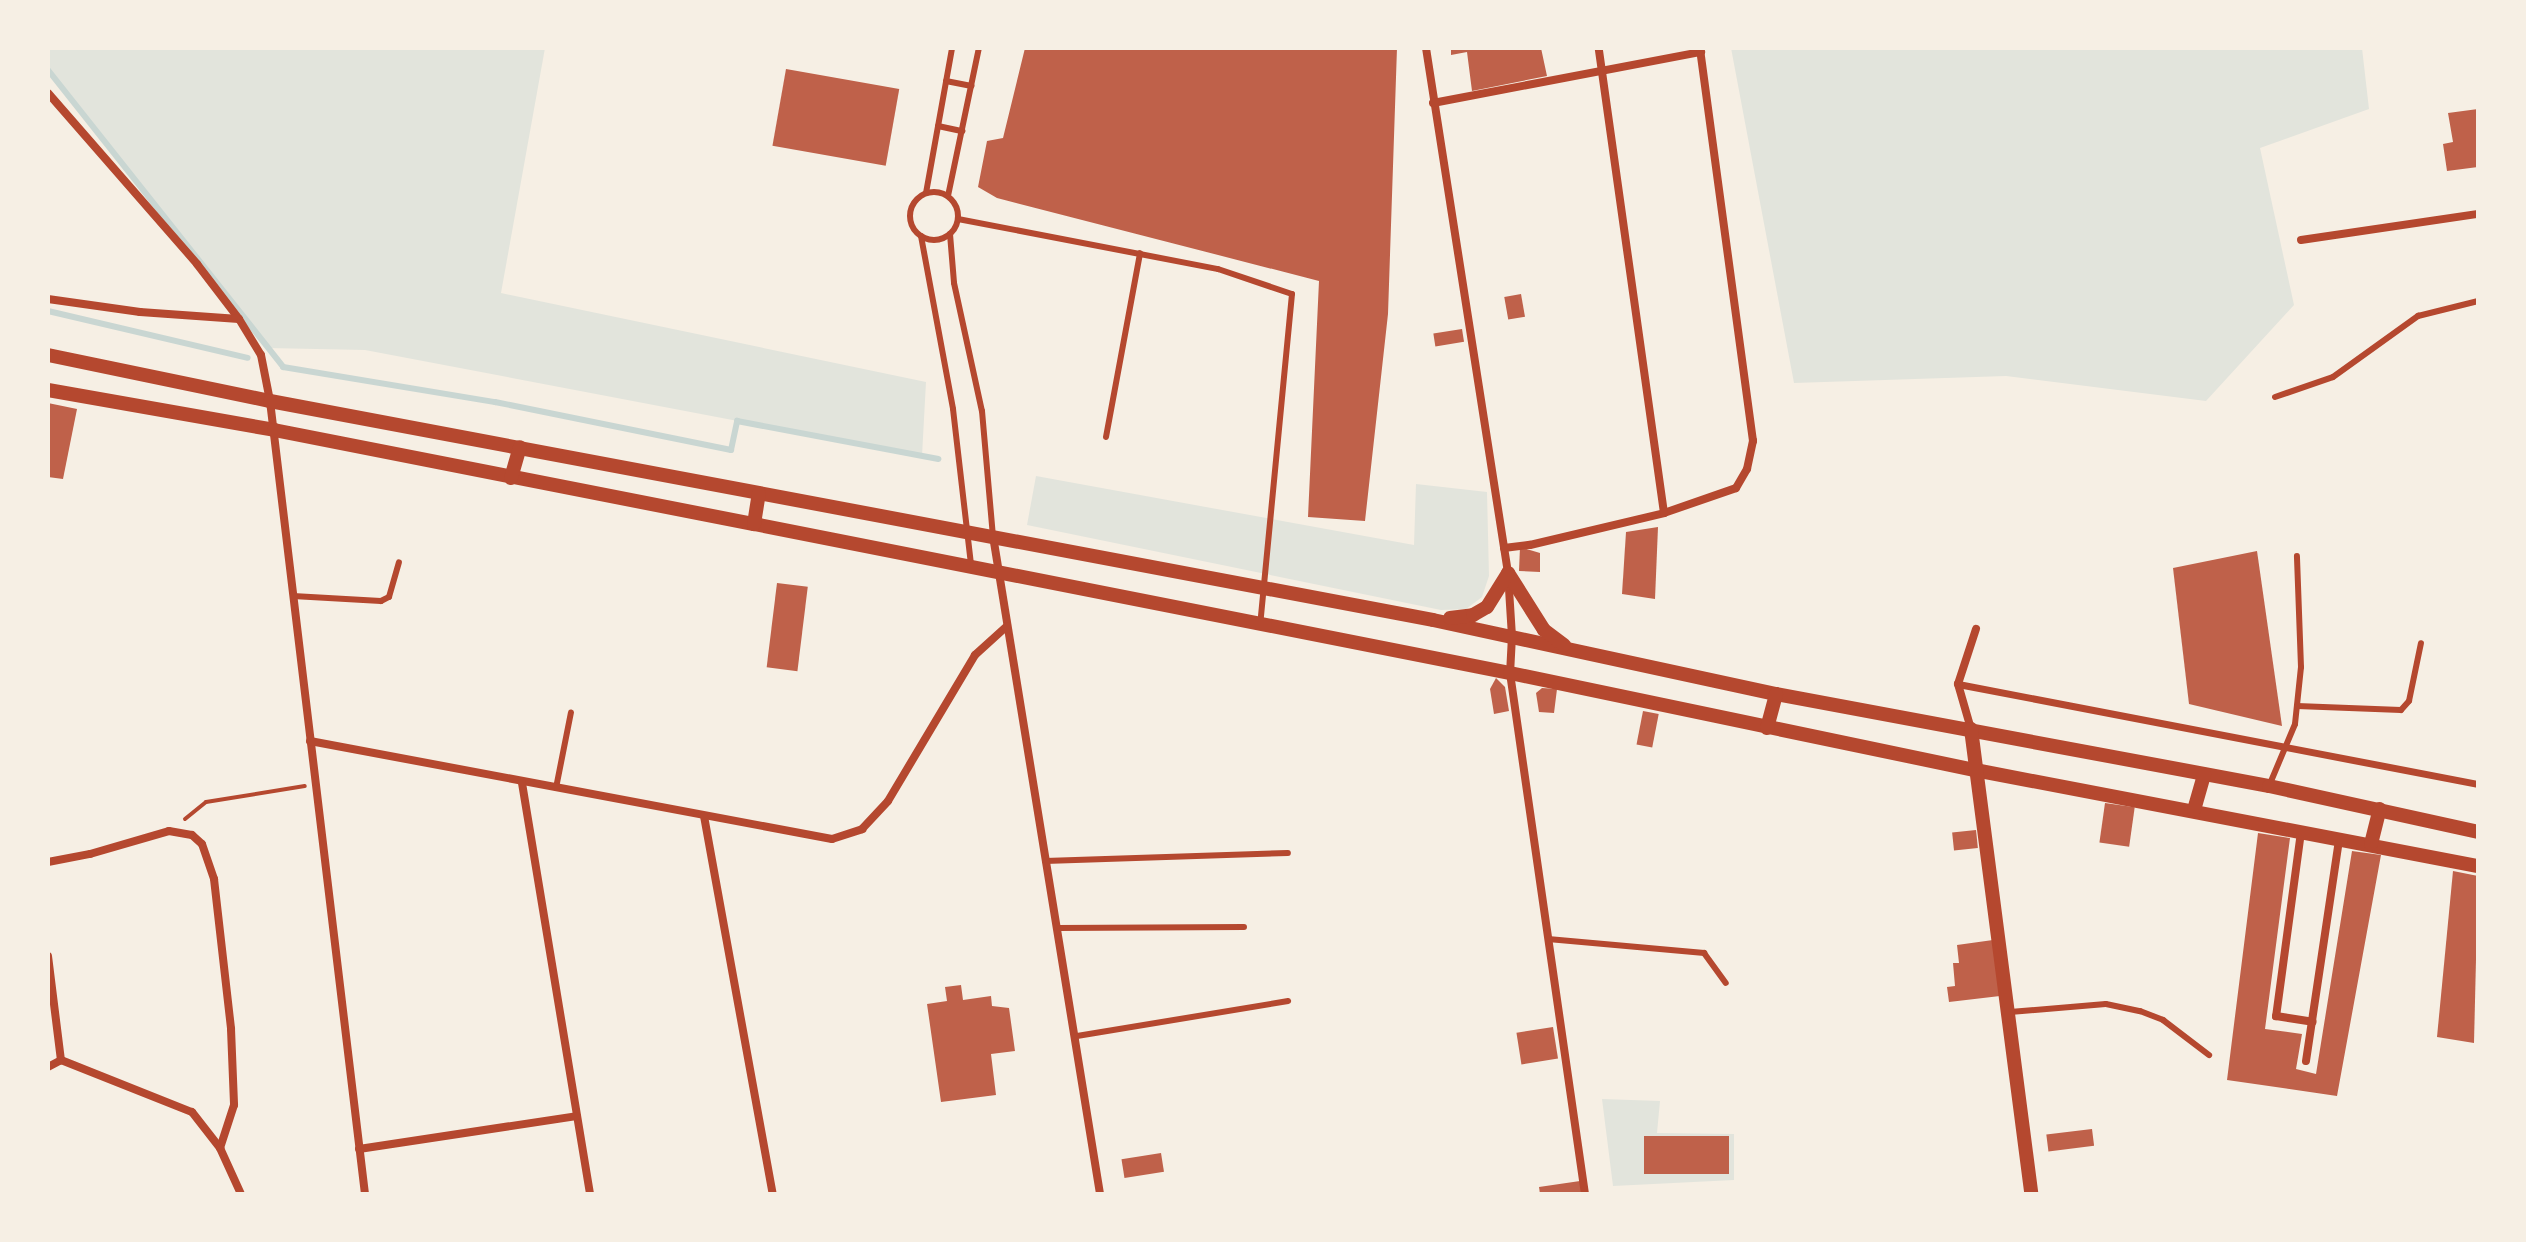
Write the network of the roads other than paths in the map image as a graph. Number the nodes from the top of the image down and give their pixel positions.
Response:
1 (952, 48) edge
2 (979, 48) edge
3 (1426, 48) edge
4 (1599, 48) edge
5 (1700, 50) edge
6 (1603, 70) junction
7 (946, 81) junction
8 (972, 86) junction
9 (48, 93) edge
10 (1433, 103) junction
11 (938, 126) junction
12 (962, 131) junction
13 (926, 193) junction
14 (948, 196) junction
15 (2478, 214) edge
16 (958, 219) junction
17 (950, 234) junction
18 (921, 236) junction
19 (2301, 240) dead end
20 (1140, 253) junction
21 (48, 299) edge
22 (2478, 301) edge
23 (239, 319) junction
24 (48, 355) edge
25 (48, 390) edge
26 (2275, 397) dead end
27 (270, 401) junction
28 (274, 430) junction
29 (1106, 437) dead end
30 (520, 447) junction
31 (511, 478) junction
32 (759, 493) junction
33 (1664, 513) junction
34 (754, 524) junction
35 (968, 532) junction
36 (993, 536) junction
37 (1504, 548) junction
38 (2297, 556) dead end
39 (399, 562) dead end
40 (971, 568) junction
41 (1508, 573) junction
42 (999, 574) junction
43 (1264, 588) junction
44 (293, 596) junction
45 (1433, 620) junction
46 (1260, 625) junction
47 (1007, 626) junction
48 (1976, 629) dead end
49 (1512, 636) junction
50 (2421, 643) dead end
51 (1568, 648) junction
52 (1510, 673) junction
53 (1958, 684) junction
54 (1776, 694) junction
55 (2297, 706) junction
56 (571, 712) dead end
57 (1767, 728) junction
58 (1971, 729) junction
59 (310, 741) junction
60 (2287, 747) junction
61 (1975, 770) junction
62 (2204, 774) junction
63 (522, 783) junction
64 (2478, 784) edge
65 (2269, 786) junction
66 (556, 788) junction
67 (2380, 809) junction
68 (2194, 810) junction
69 (704, 816) junction
70 (2301, 831) junction
71 (2478, 832) edge
72 (2339, 838) junction
73 (2371, 844) junction
74 (1288, 853) dead end
75 (1045, 861) junction
76 (48, 862) edge
77 (2478, 866) edge
78 (1244, 927) dead end
79 (1057, 928) junction
80 (1548, 939) junction
81 (48, 956) edge
82 (1726, 983) dead end
83 (1288, 1001) dead end
84 (2006, 1012) junction
85 (2313, 1022) junction
86 (1077, 1036) junction
87 (2209, 1055) dead end
88 (61, 1060) junction
89 (2306, 1061) dead end
90 (48, 1067) edge
91 (577, 1116) junction
92 (220, 1148) junction
93 (359, 1149) junction
94 (241, 1194) edge
95 (365, 1194) edge
96 (590, 1194) edge
97 (773, 1194) edge
98 (1100, 1194) edge
99 (1585, 1194) edge
100 (2031, 1194) edge

1 - 7 lane
2 - 8 lane
3 - 10 street
4 - 6 street
5 - 6 street
5 - 33 street
6 - 10 street
6 - 33 street
7 - 8 lane
7 - 11 lane
8 - 12 lane
9 - 23 street
10 - 37 street
11 - 12 lane
11 - 13 lane
12 - 14 lane
13 - 14 lane
13 - 18 lane
14 - 16 lane
15 - 19 street
16 - 17 lane
16 - 20 lane
17 - 18 lane
17 - 36 lane
18 - 35 lane
20 - 29 lane
20 - 43 lane
21 - 23 street
22 - 26 lane
23 - 27 street
24 - 27 street
25 - 28 street
27 - 28 street
27 - 30 street
28 - 31 street
28 - 44 street
30 - 31 street
30 - 32 street
31 - 34 street
32 - 34 street
32 - 35 street
33 - 37 street
34 - 40 street
35 - 36 street
35 - 40 lane
36 - 42 street
36 - 43 street
37 - 41 street
38 - 55 lane
39 - 44 lane
40 - 42 street
41 - 45 street
41 - 49 street
41 - 51 street
42 - 46 street
42 - 47 street
43 - 45 street
43 - 46 lane
44 - 59 street
45 - 49 street
46 - 52 street
47 - 69 street
47 - 75 street
48 - 53 street
49 - 51 street
49 - 52 street
50 - 55 lane
51 - 54 street
52 - 57 street
52 - 80 street
53 - 58 street
53 - 60 street
54 - 57 street
54 - 58 street
55 - 60 lane
56 - 66 lane
57 - 61 street
58 - 61 street
58 - 62 street
59 - 63 street
59 - 93 street
60 - 64 street
60 - 65 lane
61 - 68 street
61 - 84 street
62 - 65 street
62 - 68 street
63 - 66 street
63 - 91 street
65 - 67 street
66 - 69 street
67 - 71 street
67 - 73 street
68 - 70 street
69 - 97 street
70 - 72 street
70 - 85 street
72 - 73 street
72 - 85 street
73 - 77 street
74 - 75 lane
75 - 79 street
76 - 92 street
78 - 79 lane
79 - 86 street
80 - 82 lane
80 - 99 street
81 - 88 street
83 - 86 lane
84 - 87 lane
84 - 100 street
85 - 89 street
86 - 98 street
88 - 90 street
88 - 92 street
91 - 93 street
91 - 96 street
92 - 94 street
93 - 95 street

